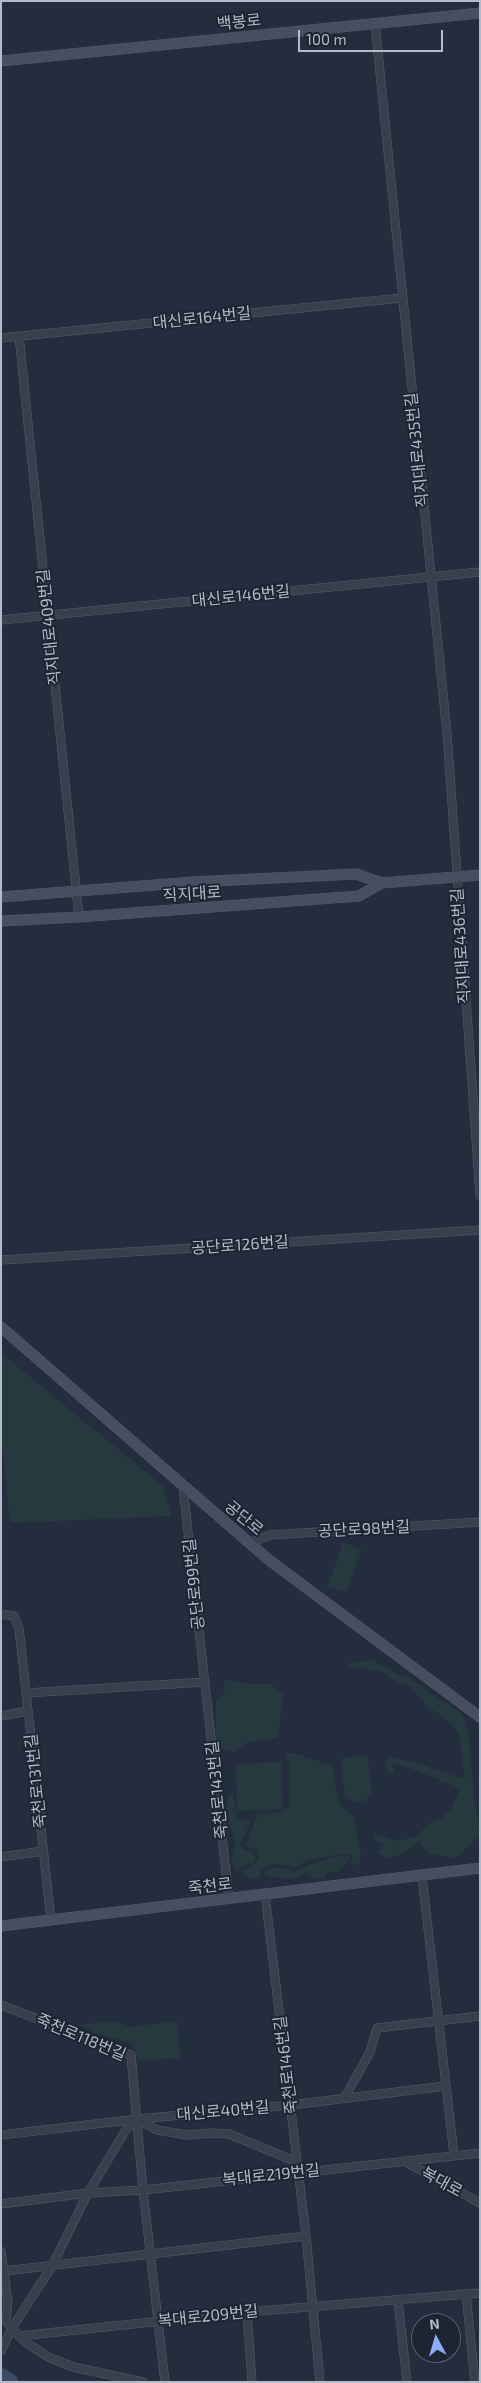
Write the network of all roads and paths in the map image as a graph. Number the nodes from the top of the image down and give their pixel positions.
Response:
1 (480, 13) edge
2 (375, 24) junction
3 (1, 61) edge
4 (402, 298) junction
5 (19, 336) junction
6 (1, 338) edge
7 (480, 572) edge
8 (430, 577) junction
9 (48, 616) junction
10 (1, 620) edge
11 (480, 875) edge
12 (455, 877) junction
13 (382, 883) junction
14 (76, 893) junction
15 (1, 897) edge
16 (79, 917) junction
17 (1, 920) edge
18 (480, 1195) edge
19 (480, 1230) edge
20 (1, 1260) edge
21 (1, 1327) edge
22 (184, 1487) junction
23 (480, 1522) edge
24 (250, 1544) junction
25 (1, 1614) edge
26 (205, 1682) junction
27 (26, 1693) junction
28 (28, 1711) junction
29 (1, 1716) edge
30 (480, 1717) edge
31 (43, 1851) junction
32 (1, 1857) edge
33 (480, 1868) edge
34 (422, 1876) junction
35 (265, 1894) junction
36 (229, 1899) junction
37 (51, 1920) junction
38 (1, 1926) edge
39 (1, 2005) edge
40 (480, 2016) edge
41 (438, 2020) junction
42 (445, 2086) junction
43 (345, 2097) junction
44 (291, 2105) junction
45 (138, 2119) junction
46 (1, 2135) edge
47 (480, 2153) edge
48 (454, 2155) junction
49 (404, 2161) junction
50 (297, 2162) junction
51 (298, 2172) junction
52 (143, 2190) junction
53 (88, 2193) junction
54 (480, 2202) edge
55 (1, 2204) edge
56 (306, 2236) junction
57 (1, 2251) edge
58 (150, 2255) junction
59 (52, 2266) junction
60 (4, 2271) junction
61 (480, 2293) edge
62 (466, 2294) junction
63 (398, 2300) junction
64 (314, 2308) junction
65 (247, 2312) junction
66 (4, 2318) edge
67 (158, 2321) junction
68 (12, 2328) junction
69 (19, 2336) junction
70 (1, 2351) edge
71 (407, 2379) edge
72 (143, 2382) edge
73 (165, 2382) edge
74 (252, 2382) edge
75 (320, 2382) edge
76 (475, 2382) edge

1 - 2 street, 백봉로
2 - 3 street, 백봉로
2 - 4 street, 직지대로435번길
4 - 5 street, 대신로164번길
4 - 8 street, 직지대로435번길
5 - 6 street, 대신로164번길
5 - 9 street, 직지대로409번길
7 - 8 street, 대신로146번길
8 - 9 street, 대신로146번길
8 - 12 street, 직지대로435번길
9 - 10 street, 대신로146번길
9 - 14 street, 직지대로409번길
11 - 12 street, 직지대로
12 - 13 street, 직지대로
12 - 18 street, 직지대로436번길
13 - 14 street, 직지대로
13 - 16 street, 직지대로
14 - 15 street, 직지대로
14 - 16 street, 직지대로409번길
16 - 17 street, 직지대로
19 - 20 street, 공단로126번길
21 - 22 street, 공단로
22 - 24 street, 공단로
22 - 26 street, 공단로99번길
23 - 24 street, 공단로98번길
24 - 30 street, 공단로
25 - 27 street, 죽천로131번길
26 - 27 street
26 - 36 street, 죽천로143번길
27 - 28 street, 죽천로131번길
28 - 29 street, 죽천로131번길
28 - 31 street, 죽천로131번길
31 - 32 street, 죽천로131번길
31 - 37 street, 죽천로131번길
33 - 34 street, 죽천로
34 - 35 street, 죽천로
34 - 41 street
35 - 36 street, 죽천로
35 - 44 street, 죽천로146번길
36 - 37 street, 죽천로
37 - 38 street, 죽천로
39 - 45 street, 죽천로118번길
40 - 41 street
41 - 42 street
41 - 43 street
42 - 43 street, 대신로40번길
42 - 48 street
43 - 44 street, 대신로40번길
44 - 45 street, 대신로40번길
44 - 50 street, 죽천로146번길
45 - 46 street, 대신로40번길
45 - 50 street
45 - 52 street, 죽천로118번길
45 - 53 street
47 - 48 street, 복대로219번길
48 - 49 street, 복대로219번길
49 - 51 street, 복대로219번길
49 - 54 street, 복대로
50 - 51 street, 죽천로146번길
51 - 52 street, 복대로219번길
51 - 56 street, 죽천로146번길
52 - 53 street, 복대로219번길
52 - 58 street, 죽천로118번길
53 - 55 street, 복대로219번길
53 - 59 street
56 - 58 street
56 - 64 street, 죽천로146번길
57 - 60 street
58 - 59 street
58 - 67 street, 죽천로118번길
59 - 60 street
59 - 68 street
60 - 66 street
61 - 62 street, 복대로209번길
62 - 63 street, 복대로209번길
62 - 76 street
63 - 64 street, 복대로209번길
63 - 71 street
64 - 65 street, 복대로209번길
64 - 75 street, 죽천로146번길
65 - 67 street, 복대로209번길
65 - 74 street
66 - 68 street
67 - 69 street, 복대로209번길
67 - 73 street, 죽천로118번길
68 - 69 street
68 - 70 street
69 - 72 street

